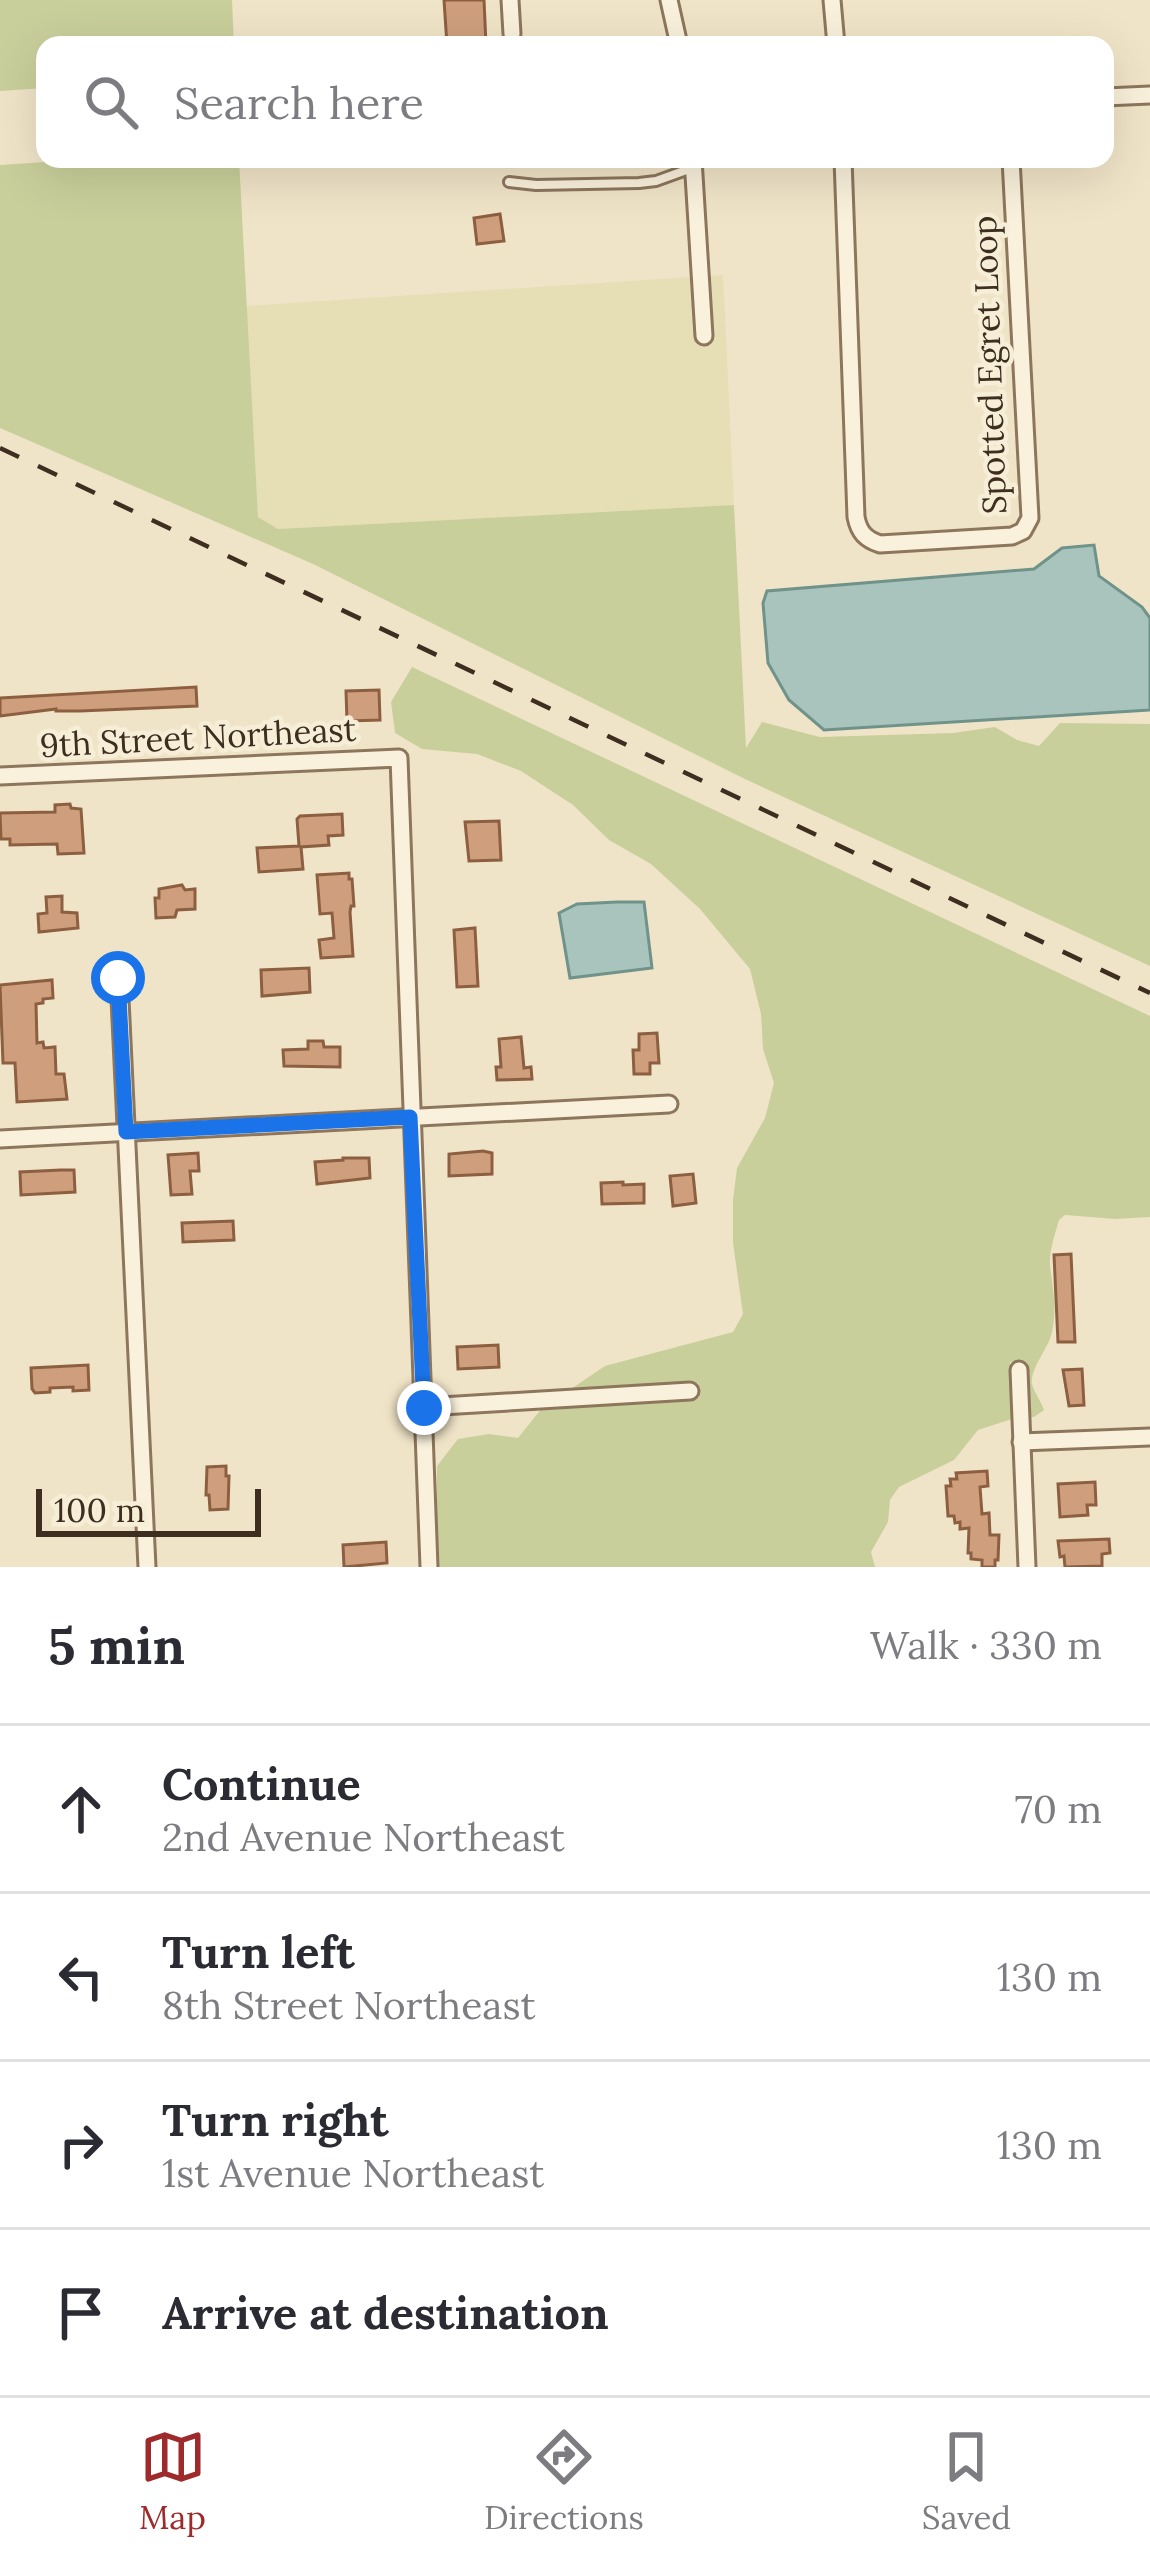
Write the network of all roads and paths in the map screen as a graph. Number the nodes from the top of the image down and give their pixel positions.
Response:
1 (510, 0) edge
2 (669, 0) edge
3 (832, 0) edge
4 (512, 34) dead end
5 (678, 36) edge
6 (835, 36) edge
7 (1150, 95) edge
8 (1114, 97) edge
9 (683, 168) edge
10 (693, 168) edge
11 (843, 168) edge
12 (1011, 168) edge
13 (509, 182) dead end
14 (704, 336) dead end
15 (0, 776) edge
16 (118, 978) dead end
17 (669, 1104) dead end
18 (410, 1117) junction
19 (126, 1132) junction
20 (0, 1139) edge
21 (1019, 1370) dead end
22 (690, 1391) dead end
23 (424, 1408) junction
24 (1150, 1437) edge
25 (1022, 1442) junction
26 (147, 1567) edge
27 (429, 1567) edge
28 (1027, 1567) edge

1 - 4 street
2 - 5 street
3 - 6 street
7 - 8 street
9 - 13 lane
10 - 14 street
11 - 12 street, Spotted Egret Loop
15 - 18 street, 9th Street Northeast
16 - 19 street
17 - 18 street
18 - 19 street
18 - 23 street
19 - 20 street
19 - 26 street
21 - 25 street
22 - 23 street
23 - 27 street
24 - 25 street
25 - 28 street

